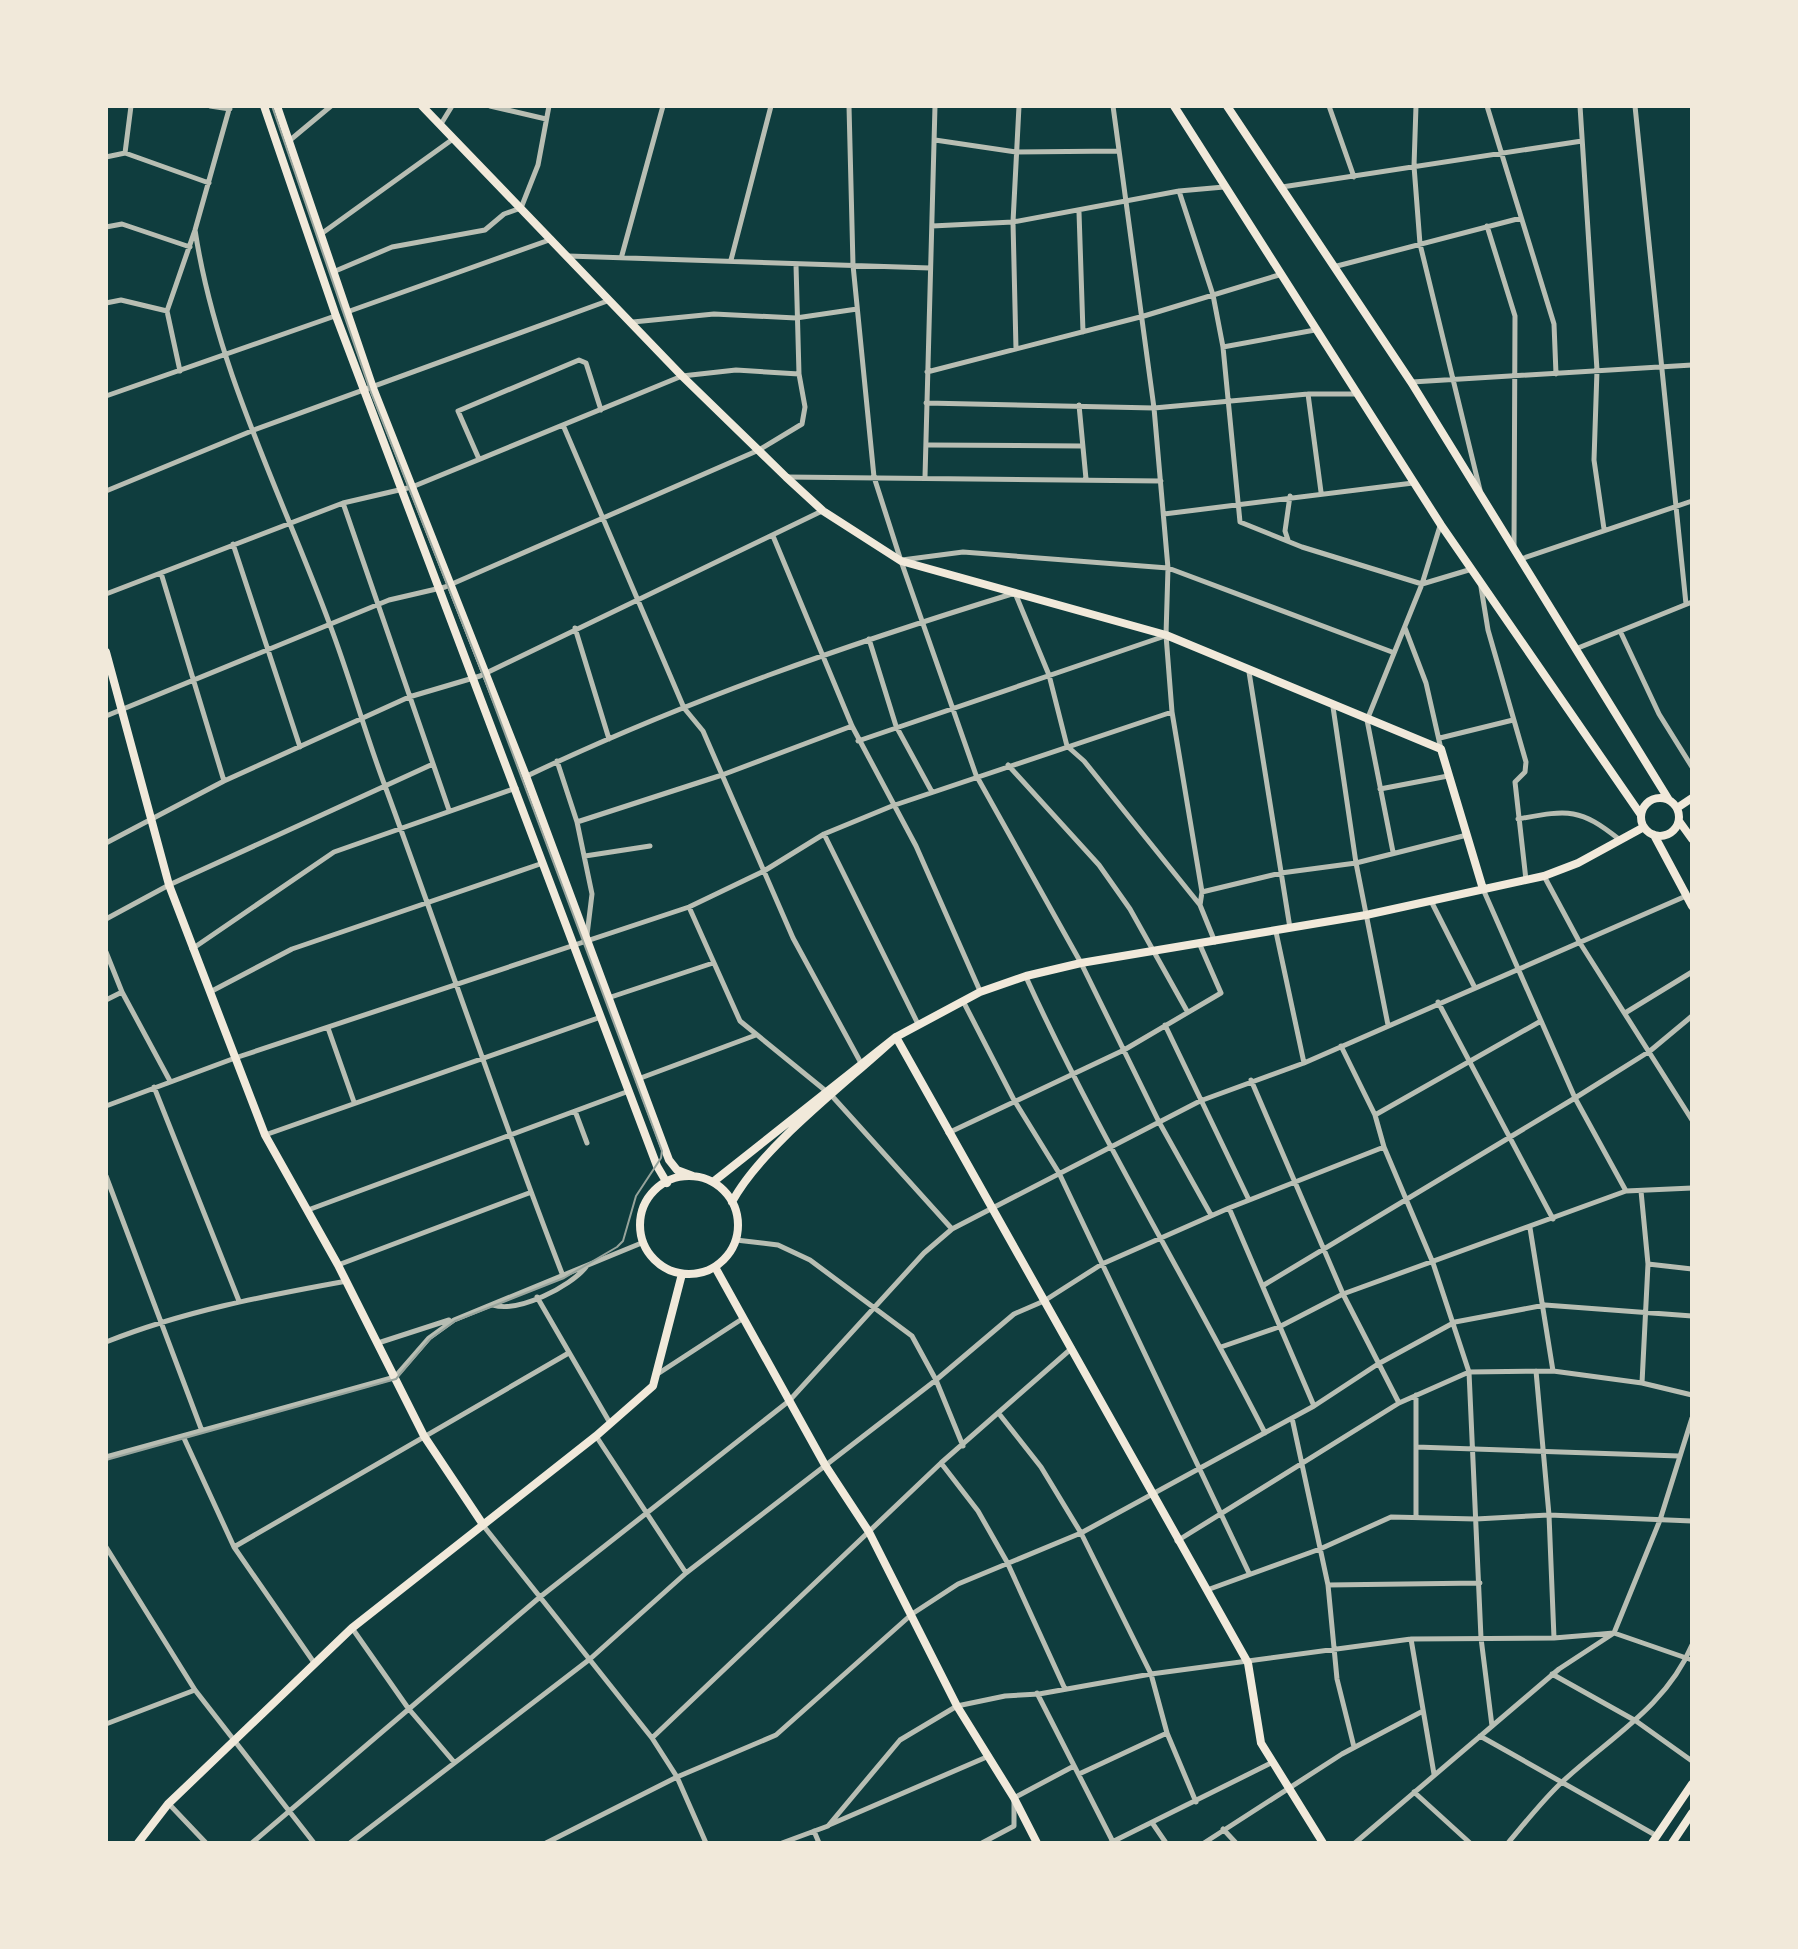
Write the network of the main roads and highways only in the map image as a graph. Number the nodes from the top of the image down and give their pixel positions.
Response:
1 (264, 106) edge
2 (277, 106) edge
3 (422, 106) edge
4 (1174, 106) edge
5 (1227, 106) edge
6 (369, 390) junction
7 (445, 586) junction
8 (106, 652) edge
9 (1692, 798) edge
10 (1669, 800) junction
11 (1677, 808) junction
12 (1641, 815) junction
13 (1679, 821) junction
14 (1644, 827) junction
15 (1654, 835) junction
16 (1692, 839) edge
17 (1483, 889) junction
18 (1692, 906) edge
19 (896, 1037) junction
20 (829, 1094) junction
21 (693, 1176) junction
22 (713, 1182) junction
23 (667, 1183) junction
24 (732, 1202) junction
25 (715, 1267) junction
26 (682, 1274) junction
27 (482, 1523) junction
28 (1692, 1784) edge
29 (1692, 1813) edge
30 (1684, 1825) junction
31 (1655, 1840) edge
32 (138, 1843) edge
33 (1037, 1843) edge
34 (1323, 1843) edge
35 (1672, 1843) edge
36 (1680, 1843) edge

1 - 6 main road
2 - 6 main road
3 - 17 main road
4 - 12 main road
5 - 10 main road
6 - 7 main road
6 - 7 main road
7 - 21 main road
7 - 23 main road
8 - 27 main road
9 - 11 main road
10 - 11 main road
10 - 12 main road
11 - 13 main road
12 - 14 main road
13 - 15 main road
13 - 16 main road
14 - 15 main road
14 - 17 main road
15 - 18 main road
17 - 19 main road
19 - 20 main road
19 - 20 main road
19 - 34 main road
20 - 22 main road
20 - 24 main road
21 - 22 main road
21 - 23 main road
22 - 24 main road
23 - 26 main road
24 - 25 main road
25 - 26 main road
25 - 33 main road
26 - 27 main road
27 - 32 main road
28 - 31 main road
29 - 30 main road
30 - 35 main road
30 - 36 main road

